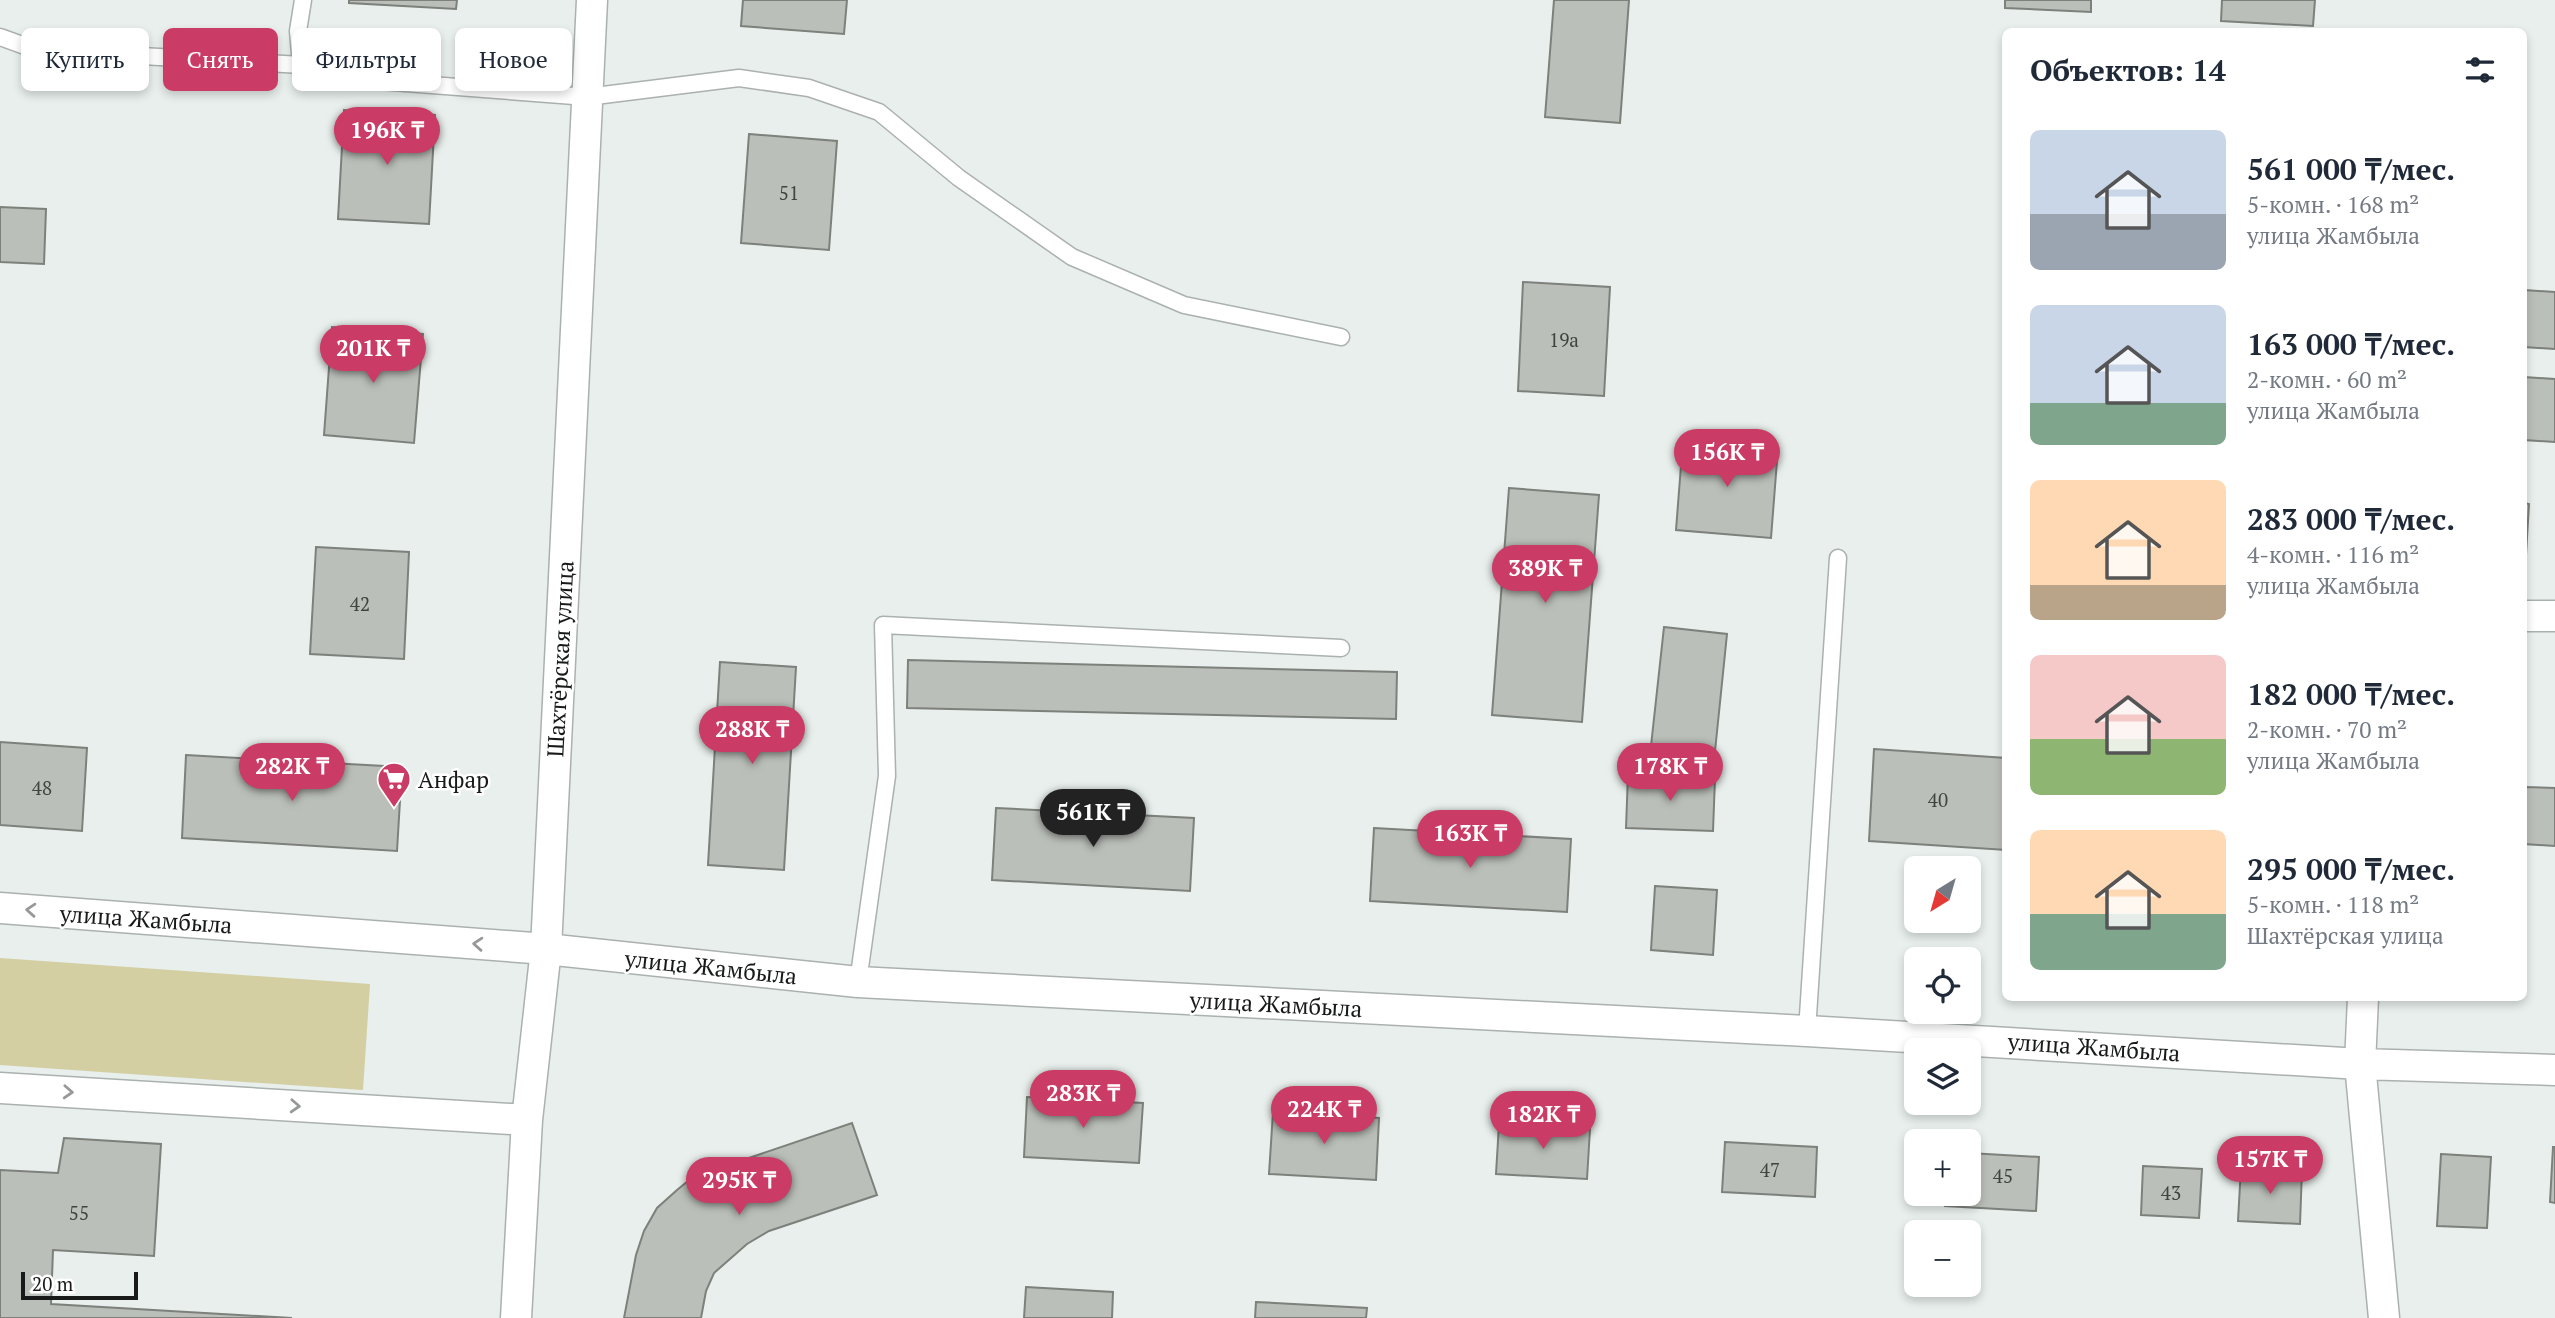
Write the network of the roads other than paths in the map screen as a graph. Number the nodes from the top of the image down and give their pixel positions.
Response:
1 (303, 0) edge
2 (593, 0) edge
3 (298, 28) edge
4 (0, 37) edge
5 (292, 64) edge
6 (441, 86) edge
7 (587, 97) junction
8 (1340, 337) dead end
9 (1838, 558) dead end
10 (2527, 616) edge
11 (2555, 616) edge
12 (1341, 649) dead end
13 (0, 908) edge
14 (546, 949) junction
15 (858, 982) junction
16 (2363, 1001) edge
17 (1807, 1031) junction
18 (2360, 1064) junction
19 (2555, 1070) edge
20 (0, 1088) edge
21 (527, 1120) junction
22 (516, 1318) edge
23 (2384, 1318) edge

1 - 3 lane
2 - 7 street, Шахтёрская улица
4 - 5 lane
6 - 7 lane
7 - 8 lane
7 - 14 street, Шахтёрская улица
9 - 17 lane
10 - 11 street
12 - 15 lane
14 -> 13 street, улица Жамбыла
14 - 15 street, улица Жамбыла
14 - 21 street, Шахтёрская улица
15 - 17 street, улица Жамбыла
16 - 18 street
17 - 18 street, улица Жамбыла
18 - 19 street, улица Жамбыла
18 - 23 street
20 -> 21 street
21 - 22 street, Шахтёрская улица

